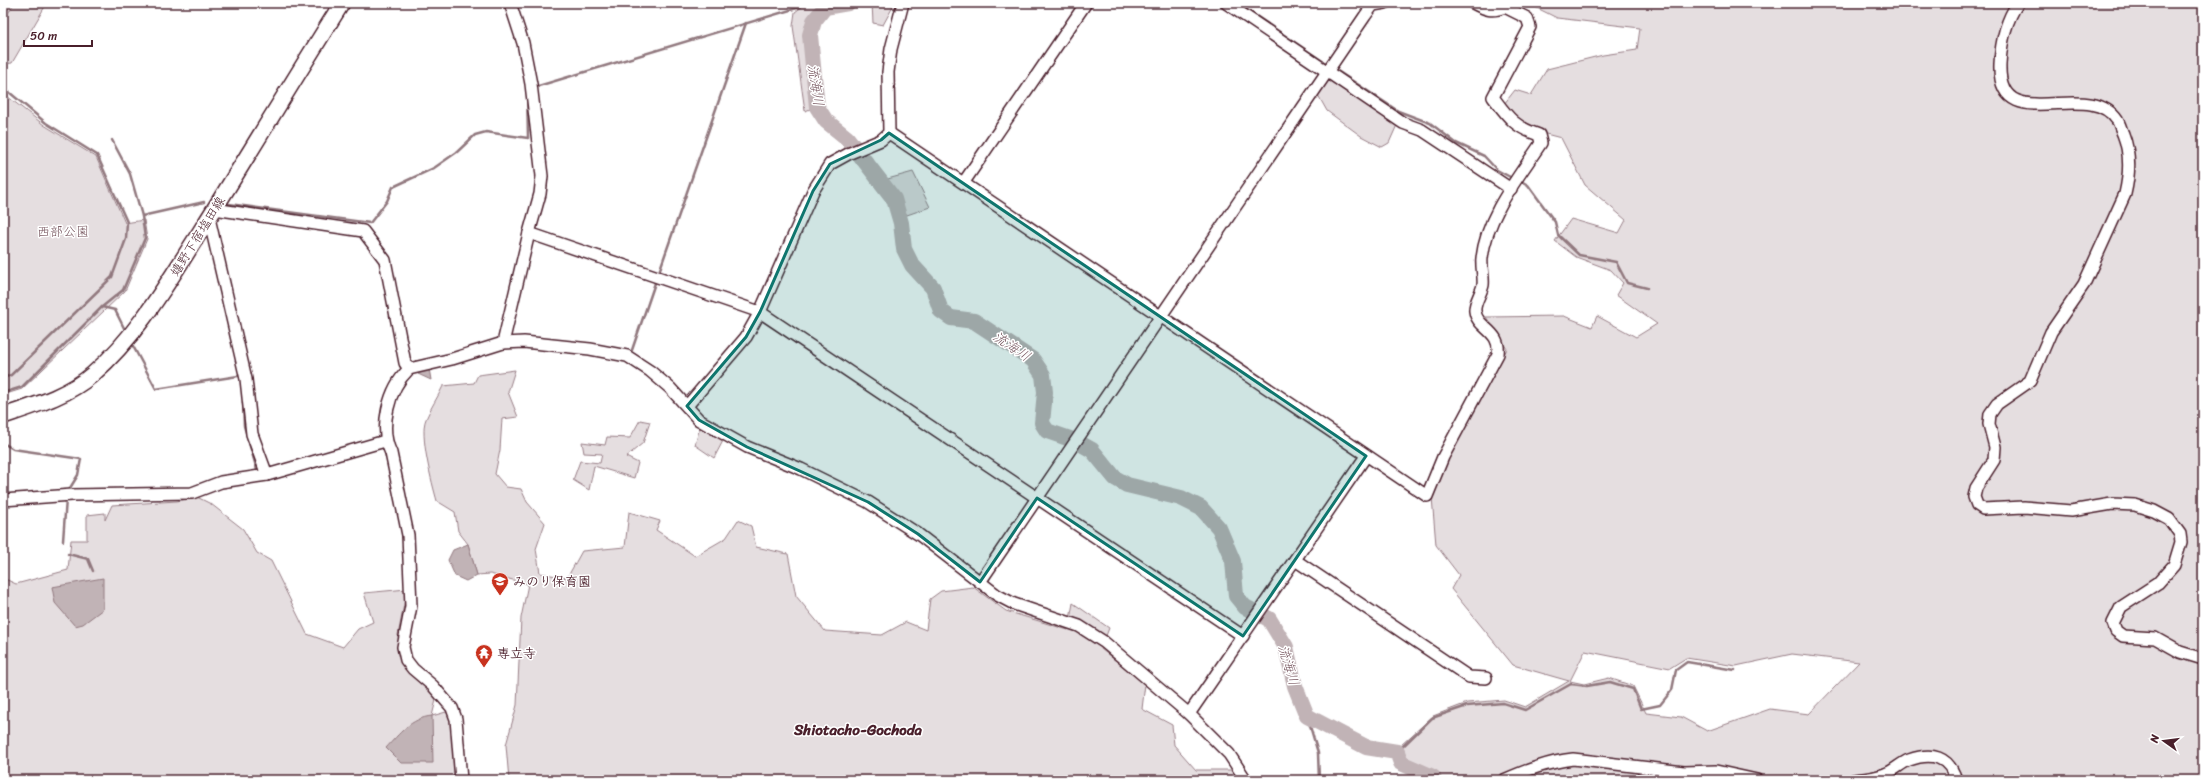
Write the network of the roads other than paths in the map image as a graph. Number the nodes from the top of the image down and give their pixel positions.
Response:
1 (342, 3) edge
2 (510, 3) edge
3 (903, 3) edge
4 (1086, 3) edge
5 (1226, 3) edge
6 (1385, 3) edge
7 (1473, 3) edge
8 (2018, 3) edge
9 (1372, 4) edge
10 (1327, 72) junction
11 (888, 133) junction
12 (964, 182) junction
13 (1511, 189) junction
14 (211, 214) junction
15 (529, 232) junction
16 (760, 312) junction
17 (1160, 316) junction
18 (503, 343) junction
19 (409, 369) junction
20 (687, 406) junction
21 (3, 416) edge
22 (385, 441) junction
23 (1366, 456) junction
24 (268, 475) junction
25 (1037, 498) junction
26 (3, 500) edge
27 (1295, 560) junction
28 (980, 582) junction
29 (1243, 636) junction
30 (2203, 659) edge
31 (1486, 678) dead end
32 (1189, 714) junction
33 (461, 780) edge
34 (1246, 780) edge
35 (1504, 780) edge
36 (1757, 780) edge
37 (1854, 780) edge
38 (1956, 780) edge

1 - 14 main road, 嬉野下宿塩田線
2 - 15 street
3 - 11 street
4 - 12 street
5 - 10 street
6 - 9 street
7 - 13 street
8 - 30 street
9 - 10 street
10 - 13 street
10 - 17 street
11 - 12 street
11 - 16 street
12 - 17 street
13 - 23 street
14 - 19 street
14 - 21 main road, 嬉野下宿塩田線
14 - 24 street
15 - 16 street
15 - 18 street
16 - 20 street
16 - 25 street
17 - 23 street
17 - 25 street
18 - 19 street
18 - 20 street
19 - 22 street
20 - 28 street
22 - 24 street
22 - 33 street
23 - 27 street
24 - 26 street
25 - 28 street
25 - 29 street
27 - 29 street
27 - 31 street
28 - 32 street
29 - 32 street
32 - 34 street
35 - 36 street
37 - 38 street

